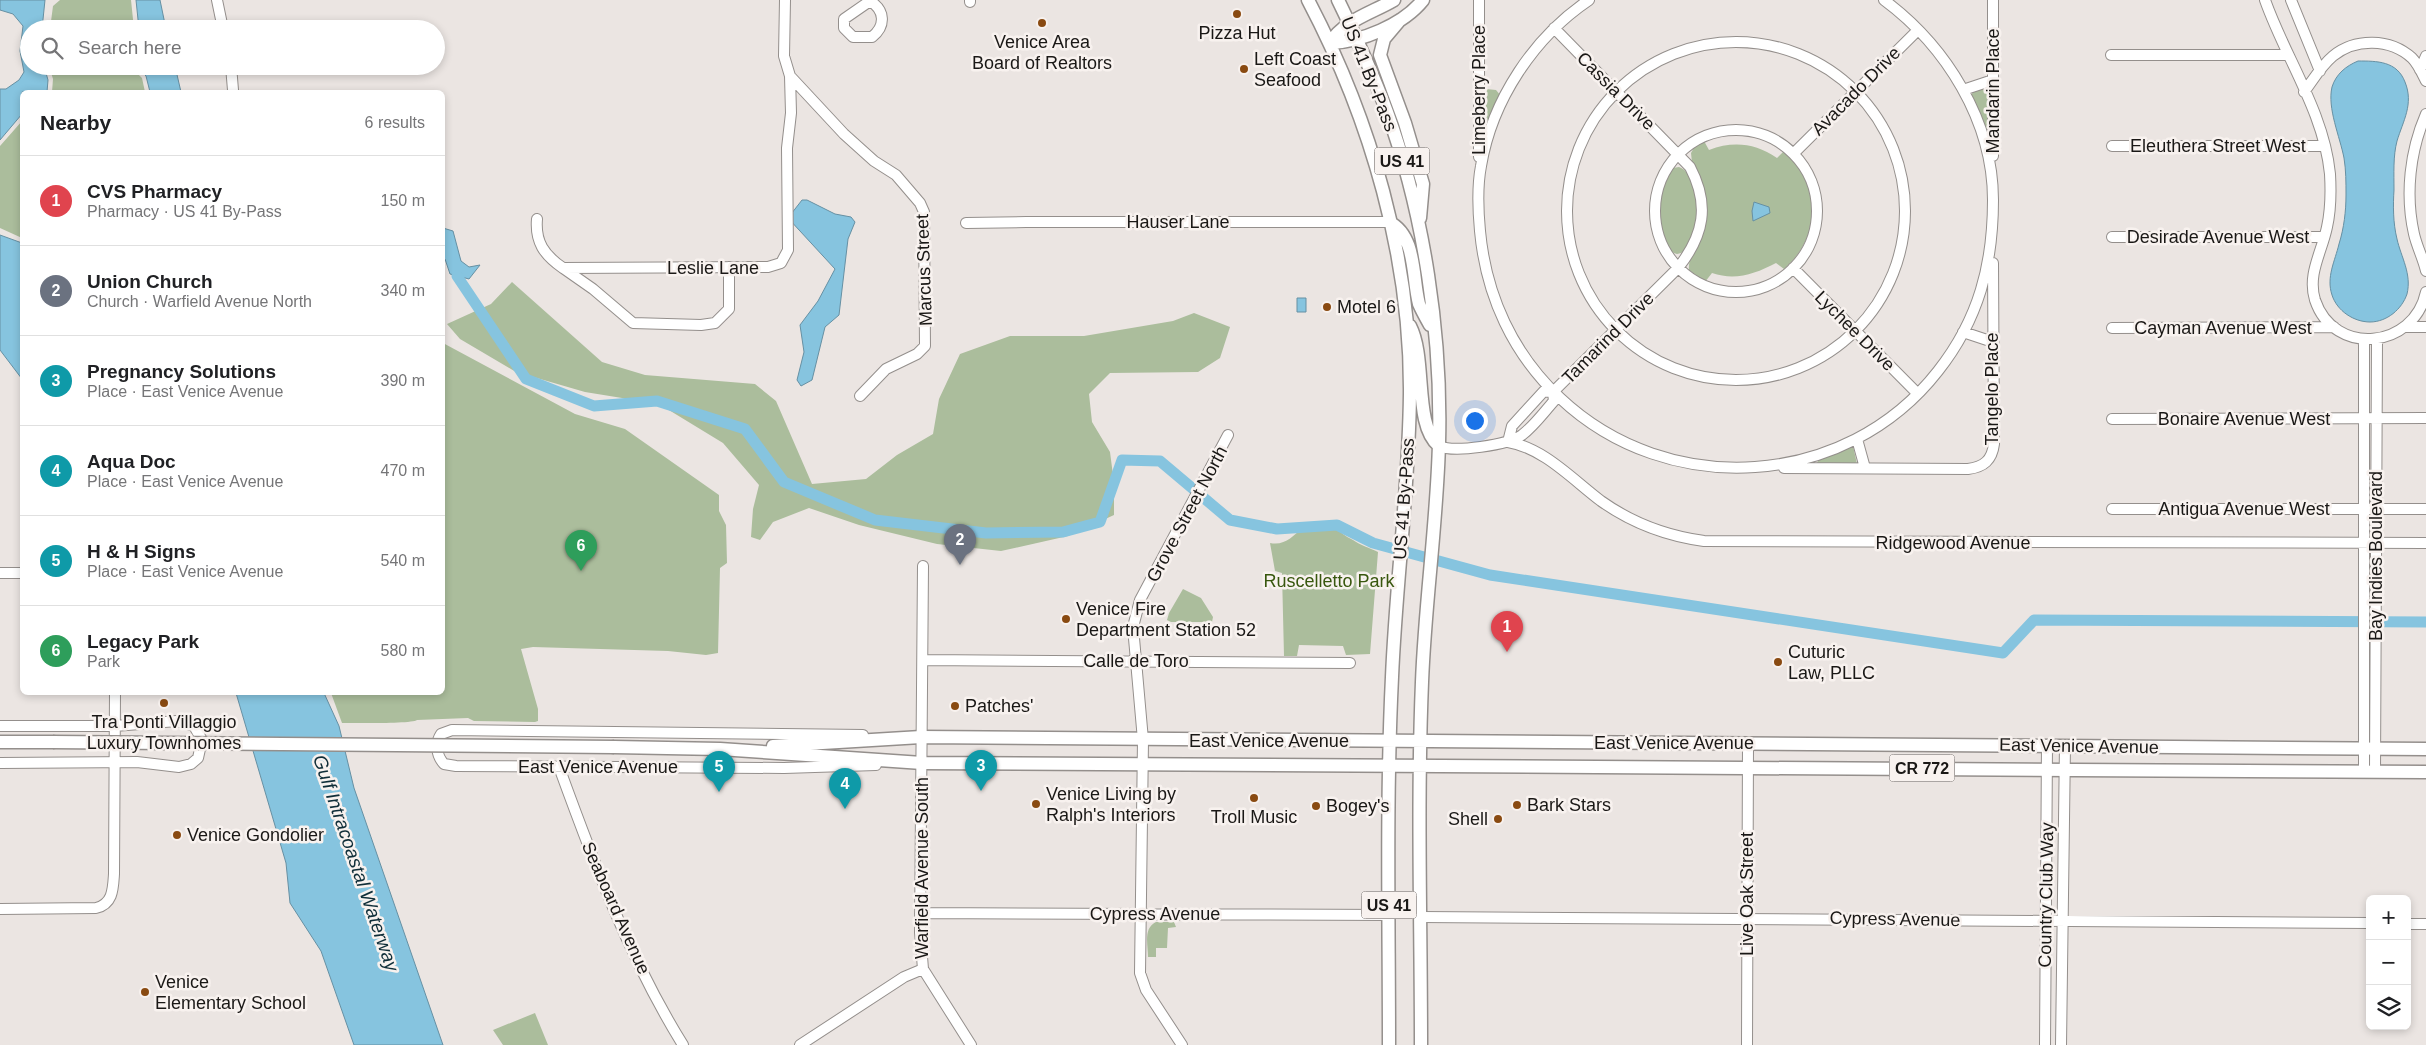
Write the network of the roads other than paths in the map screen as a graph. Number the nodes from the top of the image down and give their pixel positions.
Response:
1 (217, 0) edge
2 (1308, 0) edge
3 (1338, 0) edge
4 (1394, 0) edge
5 (1423, 0) edge
6 (1479, 0) edge
7 (1589, 0) edge
8 (1884, 0) edge
9 (1993, 0) edge
10 (2265, 0) edge
11 (2291, 0) edge
12 (786, 2) edge
13 (221, 20) edge
14 (1400, 20) junction
15 (1349, 22) junction
16 (1554, 28) junction
17 (1918, 30) junction
18 (1357, 39) junction
19 (1330, 43) junction
20 (2288, 55) junction
21 (2111, 56) dead end
22 (2426, 56) edge
23 (2420, 70) junction
24 (2320, 71) junction
25 (232, 75) edge
26 (790, 76) junction
27 (1993, 80) junction
28 (2426, 81) edge
29 (233, 90) dead end
30 (1856, 90) junction
31 (1963, 90) junction
32 (1616, 91) junction
33 (2304, 92) junction
34 (2426, 114) edge
35 (2112, 146) dead end
36 (2325, 146) junction
37 (2415, 146) junction
38 (2426, 146) edge
39 (1678, 153) junction
40 (1794, 153) junction
41 (1479, 181) junction
42 (1993, 182) junction
43 (537, 219) dead end
44 (1389, 222) junction
45 (966, 224) dead end
46 (1419, 230) junction
47 (1993, 235) junction
48 (2324, 236) junction
49 (2415, 236) junction
50 (2426, 236) edge
51 (2112, 237) dead end
52 (562, 268) junction
53 (729, 268) junction
54 (1678, 268) junction
55 (1793, 268) junction
56 (2426, 271) edge
57 (2426, 292) edge
58 (1406, 319) junction
59 (2334, 327) junction
60 (2404, 327) junction
61 (2426, 327) edge
62 (2112, 328) dead end
63 (1616, 330) junction
64 (1434, 331) junction
65 (1855, 331) junction
66 (1963, 332) junction
67 (2364, 339) junction
68 (2377, 339) junction
69 (1993, 342) junction
70 (1553, 392) junction
71 (1917, 393) junction
72 (860, 396) dead end
73 (2364, 418) junction
74 (2376, 418) junction
75 (2426, 418) edge
76 (2112, 419) dead end
77 (1228, 435) dead end
78 (1857, 439) junction
79 (1508, 442) junction
80 (1439, 446) junction
81 (1758, 468) junction
82 (1865, 468) junction
83 (2112, 509) dead end
84 (2365, 509) junction
85 (2376, 509) junction
86 (2426, 509) edge
87 (2365, 543) junction
88 (2377, 543) junction
89 (2426, 543) edge
90 (923, 566) dead end
91 (0, 573) edge
92 (20, 573) edge
93 (923, 660) junction
94 (1137, 661) junction
95 (1350, 663) dead end
96 (115, 695) edge
97 (0, 726) edge
98 (115, 726) junction
99 (921, 737) junction
100 (1143, 740) junction
101 (1419, 741) junction
102 (0, 742) edge
103 (1390, 742) junction
104 (1748, 743) junction
105 (2047, 745) junction
106 (2065, 745) junction
107 (2370, 748) junction
108 (720, 749) junction
109 (2426, 749) edge
110 (114, 762) junction
111 (0, 763) edge
112 (922, 763) junction
113 (1143, 763) junction
114 (1390, 766) junction
115 (1419, 766) junction
116 (559, 767) junction
117 (1748, 767) junction
118 (2047, 769) junction
119 (2065, 769) junction
120 (2370, 772) junction
121 (2426, 772) edge
122 (0, 909) edge
123 (920, 913) junction
124 (1141, 914) junction
125 (1389, 915) junction
126 (1421, 917) junction
127 (1748, 918) junction
128 (2045, 921) junction
129 (2062, 921) junction
130 (2366, 923) edge
131 (2411, 924) edge
132 (2426, 924) edge
133 (923, 969) junction
134 (683, 1045) edge
135 (800, 1045) edge
136 (971, 1045) edge
137 (1182, 1045) edge
138 (1389, 1045) edge
139 (1421, 1045) edge
140 (1747, 1045) edge
141 (2045, 1045) edge
142 (2061, 1045) edge

1 - 13 street
2 - 19 main road, US 41 By-Pass / US 41
3 - 15 main road, US 41 By-Pass / US 41
4 - 15 main road
5 - 14 main road
6 - 41 street, Limeberry Place
7 - 16 street
8 - 17 street
9 - 27 street, Mandarin Place
10 - 20 street
11 - 24 street
12 - 26 street, Leslie Lane
14 - 18 main road
14 - 46 main road
15 - 18 main road, US 41 By-Pass / US 41
15 - 19 main road
16 - 32 street, Cassia Drive
16 - 41 street
17 - 30 street, Avacado Drive
17 - 31 street
18 - 19 main road
18 - 46 main road, US 41 By-Pass / US 41
19 - 44 main road, US 41 By-Pass / US 41
20 - 21 street
20 - 33 street
22 - 23 street
23 - 24 street
23 - 28 street
24 - 33 street
25 - 29 street
26 - 53 street, Leslie Lane
26 - 72 street, Marcus Street
27 - 31 street
27 - 42 street, Mandarin Place
30 - 32 street
30 - 40 street, Avacado Drive
30 - 65 street
31 - 42 street
32 - 39 street, Cassia Drive
32 - 63 street
33 - 36 street
34 - 37 street
35 - 36 street, Eleuthera Street West
36 - 48 street
37 - 38 street
37 - 49 street
39 - 40 street
39 - 54 street
39 - 54 street, Cassia Drive
40 - 55 street
41 - 70 street
42 - 47 street
43 - 52 street
44 - 45 street, Hauser Lane
44 - 58 main road, US 41 By-Pass / US 41
44 - 64 main road
46 - 64 main road, US 41 By-Pass / US 41
47 - 66 street
47 - 69 street, Tangelo Place
48 - 51 street, Desirade Avenue West
48 - 59 street
49 - 50 street
49 - 56 street
52 - 53 street, Leslie Lane
52 - 53 street
54 - 55 street
54 - 63 street, Tamarind Drive
55 - 65 street, Lychee Drive
57 - 60 street
58 - 80 main road
58 - 103 main road, US 41 By-Pass / US 41
59 - 62 street, Cayman Avenue West
59 - 67 street
60 - 61 street
60 - 68 street
63 - 65 street
63 - 70 street, Tamarind Drive
64 - 80 main road, US 41 By-Pass / US 41
65 - 71 street, Lychee Drive
66 - 69 street
66 - 71 street
67 - 68 street
67 - 73 street, Bay Indies Boulevard
68 - 74 street, Bay Indies Boulevard
69 - 82 street, Tangelo Place
70 - 79 street, Tamarind Drive
70 - 81 street
71 - 78 street
73 - 74 street, Bonaire Avenue West
73 - 76 street, Bonaire Avenue West
73 - 84 street, Bay Indies Boulevard
74 - 75 street, Bonaire Avenue West
74 - 85 street, Bay Indies Boulevard
77 - 94 street, Grove Street North
78 - 81 street
78 - 82 street
79 - 80 street, Tamarind Drive
79 - 87 street, Ridgewood Avenue
80 - 101 main road, US 41 By-Pass / US 41
81 - 82 street, Tangelo Place
83 - 84 street, Antigua Avenue West
84 - 85 street, Antigua Avenue West
84 - 87 street, Bay Indies Boulevard
85 - 86 street, Antigua Avenue West
85 - 88 street, Bay Indies Boulevard
87 - 88 street, Ridgewood Avenue
87 - 107 street, Bay Indies Boulevard
88 - 89 street, Ridgewood Avenue
88 - 107 street, Bay Indies Boulevard
90 - 93 street, Warfield Avenue South
91 - 92 street
93 - 94 street, Calle de Toro
93 - 99 street, Warfield Avenue South
94 - 95 street, Calle de Toro
94 - 100 street, Grove Street North
96 - 98 street
97 - 98 street
98 - 110 street
98 - 110 street
99 - 100 main road, East Venice Avenue
99 - 108 main road, East Venice Avenue
99 - 112 street, Warfield Avenue South
99 - 116 street, East Venice Avenue
100 - 103 main road, East Venice Avenue
100 - 113 street, Grove Street North
101 - 103 main road, East Venice Avenue / CR 772
101 - 104 main road, East Venice Avenue / CR 772
101 - 115 main road, US 41 By-Pass / US 41
102 - 108 main road, East Venice Avenue, bridge
103 - 114 main road, US 41 By-Pass / US 41
104 - 105 main road, East Venice Avenue / CR 772
104 - 117 street, Live Oak Street
105 - 106 main road, East Venice Avenue / CR 772
105 - 118 street, Country Club Way
106 - 107 main road, East Venice Avenue / CR 772
106 - 119 street, Country Club Way
107 - 109 main road, East Venice Avenue / CR 772
107 - 120 street, Bay Indies Boulevard
108 - 112 main road, East Venice Avenue
110 - 111 street
110 - 122 street
112 - 113 main road, East Venice Avenue
112 - 116 street, East Venice Avenue
112 - 123 street, Warfield Avenue South
113 - 114 main road, East Venice Avenue
113 - 124 street, Grove Street North
114 - 115 main road, East Venice Avenue / CR 772
114 - 125 main road, US 41 By-Pass / US 41
115 - 117 main road, East Venice Avenue / CR 772
115 - 126 main road, US 41 By-Pass / US 41
116 - 134 street, Seaboard Avenue
117 - 118 main road, East Venice Avenue / CR 772
117 - 127 street, Live Oak Street
118 - 119 main road, East Venice Avenue / CR 772
118 - 128 street, Country Club Way
119 - 120 main road, East Venice Avenue / CR 772
119 - 129 street, Country Club Way
120 - 121 main road, East Venice Avenue / CR 772
123 - 124 street, Cypress Avenue
123 - 133 street, Warfield Avenue South
124 - 125 street, Cypress Avenue
124 - 137 street, Grove Street North
125 - 138 main road, US 41 By-Pass / US 41
126 - 127 street, Cypress Avenue
126 - 139 main road, US 41 By-Pass / US 41
127 - 128 street, Cypress Avenue
127 - 140 street, Live Oak Street
128 - 129 street, Cypress Avenue
128 - 141 street, Country Club Way
129 - 130 street, Cypress Avenue
129 - 142 street, Country Club Way
131 - 132 street
133 - 135 street
133 - 136 street, Warfield Avenue South

